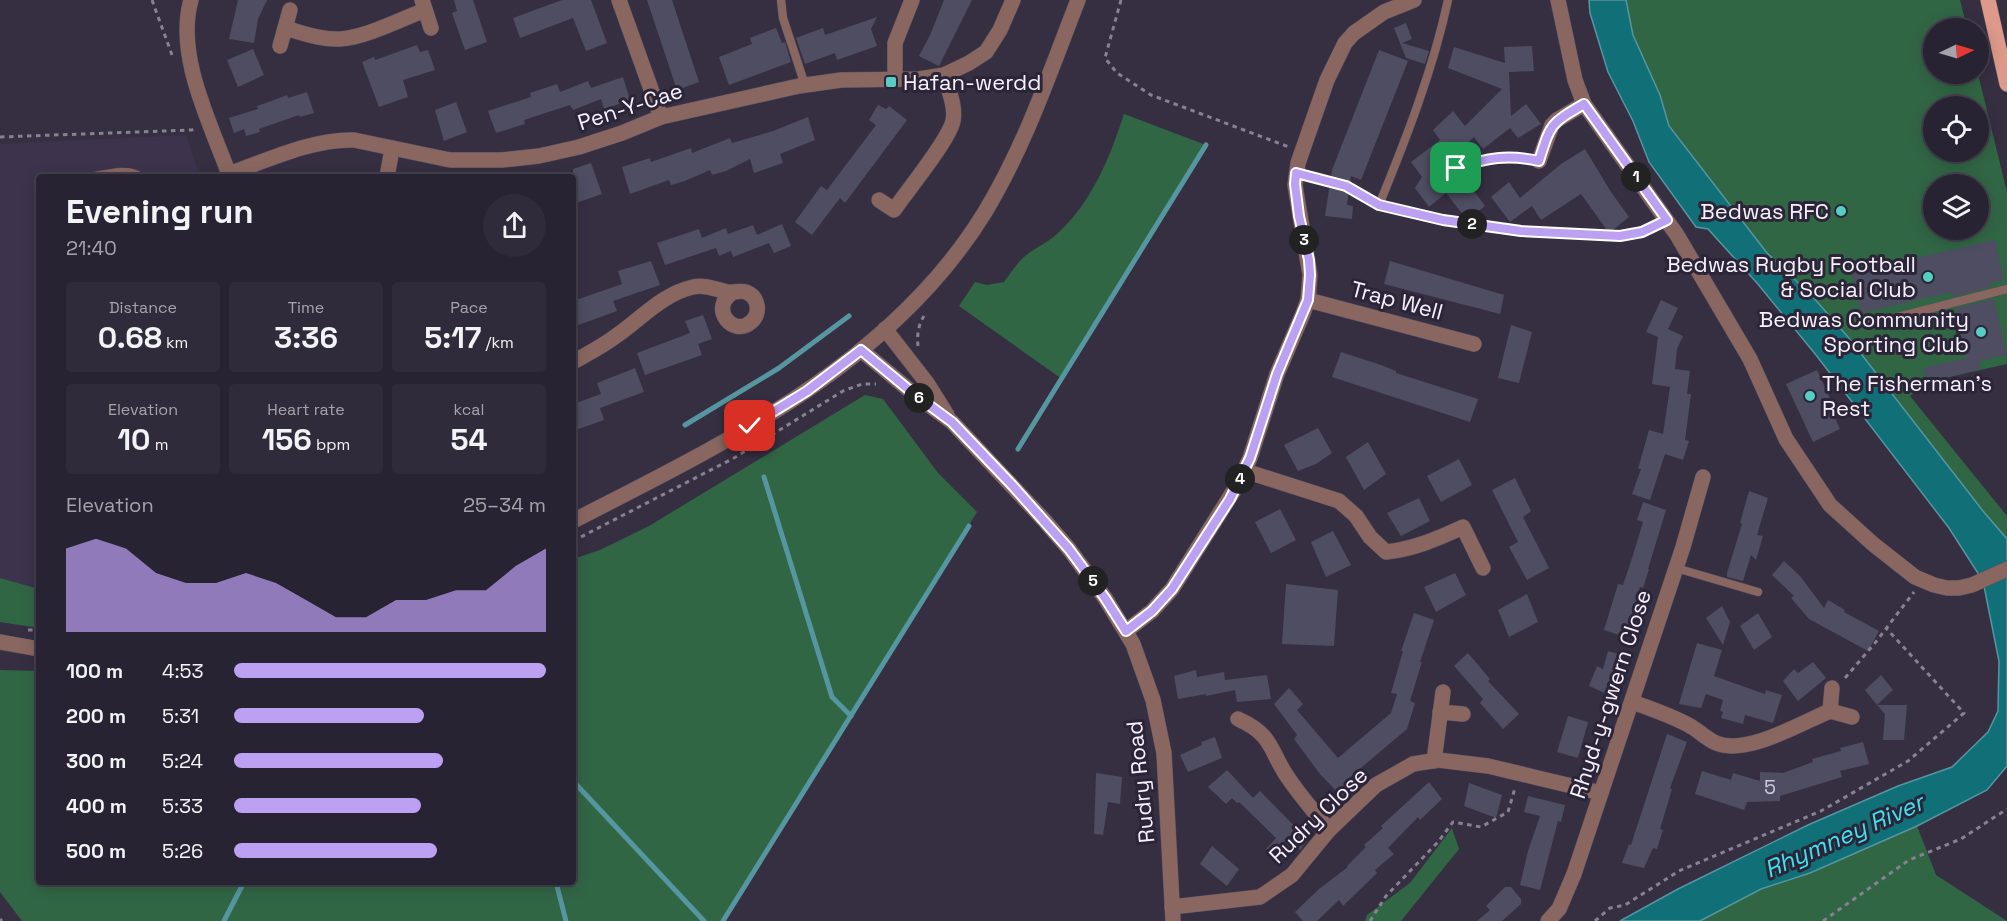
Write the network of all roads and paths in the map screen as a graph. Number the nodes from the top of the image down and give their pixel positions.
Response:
1 (191, 0) edge
2 (619, 0) edge
3 (781, 0) edge
4 (912, 0) edge
5 (1013, 0) edge
6 (1077, 0) edge
7 (1121, 0) edge
8 (1414, 0) edge
9 (1448, 0) edge
10 (1558, 0) edge
11 (1988, 0) edge
12 (424, 5) edge
13 (290, 9) dead end
14 (285, 28) junction
15 (431, 28) dead end
16 (280, 46) dead end
17 (944, 75) junction
18 (895, 79) junction
19 (2007, 84) edge
20 (805, 85) junction
21 (1584, 104) junction
22 (661, 117) junction
23 (210, 122) junction
24 (0, 137) edge
25 (392, 149) junction
26 (1302, 151) junction
27 (1539, 161) joint
28 (1456, 168) dead end
29 (1296, 173) junction
30 (112, 174) edge
31 (137, 174) edge
32 (229, 174) edge
33 (235, 174) edge
34 (388, 174) edge
35 (879, 200) dead end
36 (1379, 205) junction
37 (1667, 220) junction
38 (2007, 289) edge
39 (732, 293) dead end
40 (1308, 300) junction
41 (1870, 324) dead end
42 (885, 329) junction
43 (1474, 344) dead end
44 (861, 350) junction
45 (576, 360) edge
46 (952, 422) junction
47 (1245, 471) junction
48 (1703, 477) dead end
49 (576, 519) edge
50 (1483, 568) dead end
51 (1676, 568) junction
52 (2007, 569) edge
53 (1922, 581) junction
54 (1758, 592) dead end
55 (1886, 628) junction
56 (1126, 631) junction
57 (0, 642) edge
58 (36, 648) edge
59 (1832, 688) joint
60 (1443, 692) dead end
61 (1632, 702) junction
62 (1830, 711) junction
63 (1440, 712) junction
64 (1463, 714) dead end
65 (1852, 717) dead end
66 (1239, 719) dead end
67 (1434, 761) junction
68 (1519, 773) junction
69 (1601, 793) junction
70 (2007, 809) edge
71 (1329, 830) junction
72 (1173, 914) edge
73 (1370, 921) edge
74 (1548, 921) edge
75 (1595, 921) edge
76 (1823, 921) edge

1 - 23 street, Pen-Y-Cae
2 - 22 street
3 - 20 lane
4 - 18 street
5 - 17 street, Pen-Y-Cae
6 - 42 street
7 - 26 path
8 - 26 street
9 - 36 lane
10 - 21 street
11 - 19 main road
12 - 14 street
12 - 15 street
13 - 14 street
14 - 16 street
17 - 18 street, Pen-Y-Cae
17 - 35 street
18 - 20 street, Pen-Y-Cae
20 - 22 street, Pen-Y-Cae
21 - 27 street
21 - 37 street
22 - 25 street, Pen-Y-Cae
23 - 24 path
23 - 32 street, Pen-Y-Cae
25 - 33 street, Pen-Y-Cae
25 - 34 street
26 - 29 street
27 - 28 lane
29 - 36 path
29 - 40 street
30 - 31 lane
36 - 37 path
37 - 53 street
38 - 41 lane
39 - 45 street
40 - 43 street, Trap Well
40 - 47 street
42 - 44 street
42 - 46 street
44 - 46 street
44 - 49 street
46 - 56 street, Rudry Road
47 - 50 street
47 - 56 street
48 - 51 street, Rhyd-y-gwern Close
51 - 54 lane
51 - 61 street, Rhyd-y-gwern Close
52 - 53 street
53 - 55 path
55 - 59 path
55 - 75 path
56 - 72 street, Rudry Road
57 - 58 street
59 - 62 street
60 - 63 street
61 - 62 street
61 - 69 street, Rhyd-y-gwern Close
62 - 65 street
63 - 64 street
63 - 67 street
66 - 71 street
67 - 68 street, Rudry Close
67 - 71 street, Rudry Close
68 - 69 street, Rudry Close
68 - 73 path
69 - 74 street, Rhyd-y-gwern Close
70 - 76 path
71 - 72 street, Rudry Close

